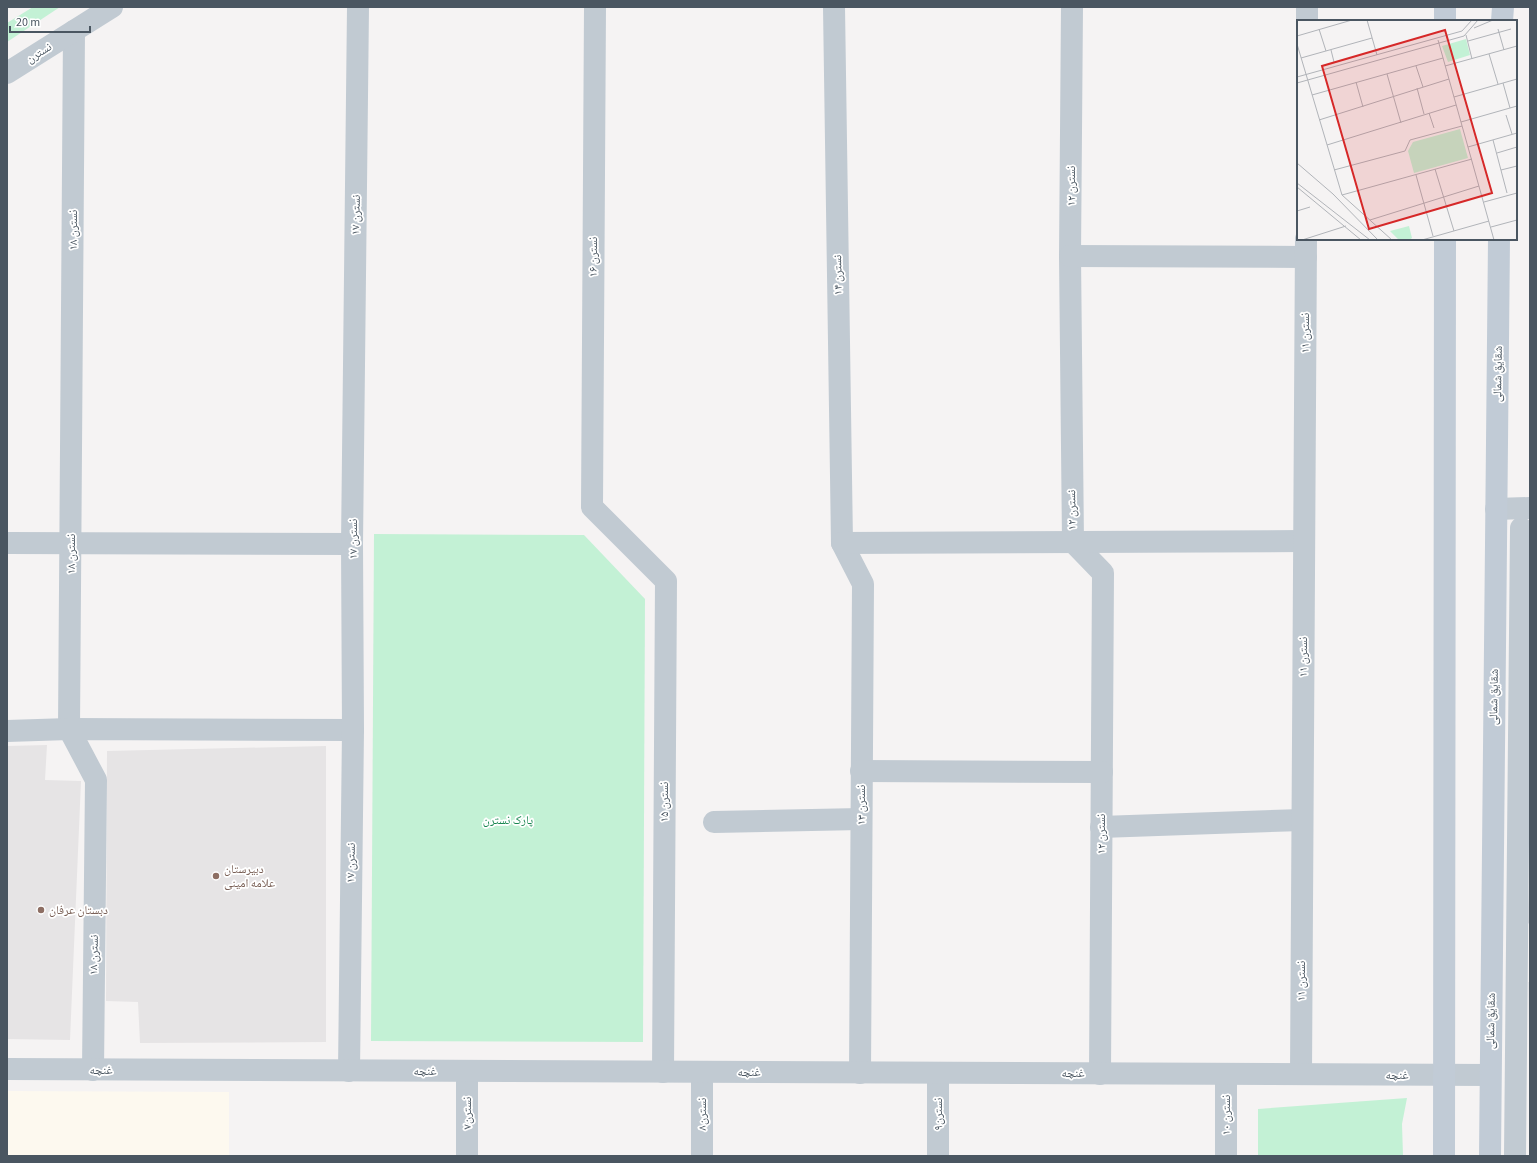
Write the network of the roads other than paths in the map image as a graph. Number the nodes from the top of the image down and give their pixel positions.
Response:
1 (112, 7) edge
2 (358, 7) edge
3 (595, 7) edge
4 (834, 7) edge
5 (1072, 7) edge
6 (1307, 7) edge
7 (1445, 7) edge
8 (1503, 7) edge
9 (1307, 20) edge
10 (1445, 20) edge
11 (1502, 20) edge
12 (74, 31) junction
13 (7, 73) edge
14 (1445, 240) edge
15 (1500, 240) edge
16 (1306, 248) edge
17 (1070, 256) junction
18 (592, 507) joint
19 (1530, 508) edge
20 (1496, 509) junction
21 (1521, 528) dead end
22 (1304, 541) junction
23 (1073, 542) junction
24 (7, 543) edge
25 (71, 543) junction
26 (842, 543) junction
27 (352, 544) junction
28 (69, 730) junction
29 (353, 730) junction
30 (7, 731) edge
31 (861, 771) junction
32 (1102, 772) junction
33 (862, 819) junction
34 (1302, 820) junction
35 (714, 822) dead end
36 (1101, 827) junction
37 (7, 1069) edge
38 (93, 1070) junction
39 (349, 1070) junction
40 (467, 1071) junction
41 (663, 1072) junction
42 (702, 1072) junction
43 (860, 1072) junction
44 (938, 1073) junction
45 (1100, 1074) junction
46 (1226, 1074) junction
47 (1301, 1074) junction
48 (1445, 1075) junction
49 (1490, 1075) junction
50 (467, 1156) edge
51 (702, 1156) edge
52 (938, 1156) edge
53 (1226, 1156) edge
54 (1444, 1156) edge
55 (1490, 1156) edge
56 (1515, 1156) edge

1 - 12 street, نسترن
2 - 27 street, نسترن ۱۷
3 - 18 street, نسترن ۱۶
4 - 26 street, نسترن ۱۴
5 - 17 street, نسترن ۱۲
6 - 9 street
7 - 10 main road
8 - 11 main road
12 - 13 street, نسترن
12 - 25 street, نسترن ۱۸
14 - 48 main road
15 - 20 main road, شقایق شمالی
16 - 17 street
16 - 22 street, نسترن ۱۱
17 - 23 street, نسترن ۱۲
18 - 41 street, نسترن ۱۵
19 - 20 street
20 - 49 main road, شقایق شمالی
21 - 56 street
22 - 23 street
22 - 34 street, نسترن ۱۱
23 - 26 street
23 - 32 street, نسترن ۱۲
24 - 25 street
25 - 27 street
25 - 28 street, نسترن ۱۸
26 - 31 street, نسترن ۱۳
27 - 29 street, نسترن ۱۷
28 - 29 street
28 - 30 street
28 - 38 street, نسترن ۱۸
29 - 39 street, نسترن ۱۷
31 - 32 street
31 - 33 street, نسترن ۱۳
32 - 36 street, نسترن ۱۲
33 - 35 street
33 - 43 street, نسترن ۱۳
34 - 36 street
34 - 47 street, نسترن ۱۱
36 - 45 street, نسترن ۱۲
37 - 38 street, غنچه
38 - 39 street, غنچه
39 - 40 street, غنچه
40 - 41 street, غنچه
40 - 50 street, نسترن۷
41 - 42 street, غنچه
42 - 43 street, غنچه
42 - 51 street, نسترن۸
43 - 44 street, غنچه
44 - 45 street, غنچه
44 - 52 street, نسترن۹
45 - 46 street, غنچه
46 - 47 street, غنچه
46 - 53 street, نسترن ۱۰
47 - 48 street, غنچه
48 - 49 street, غنچه
48 - 54 main road
49 - 55 main road, شقایق شمالی

